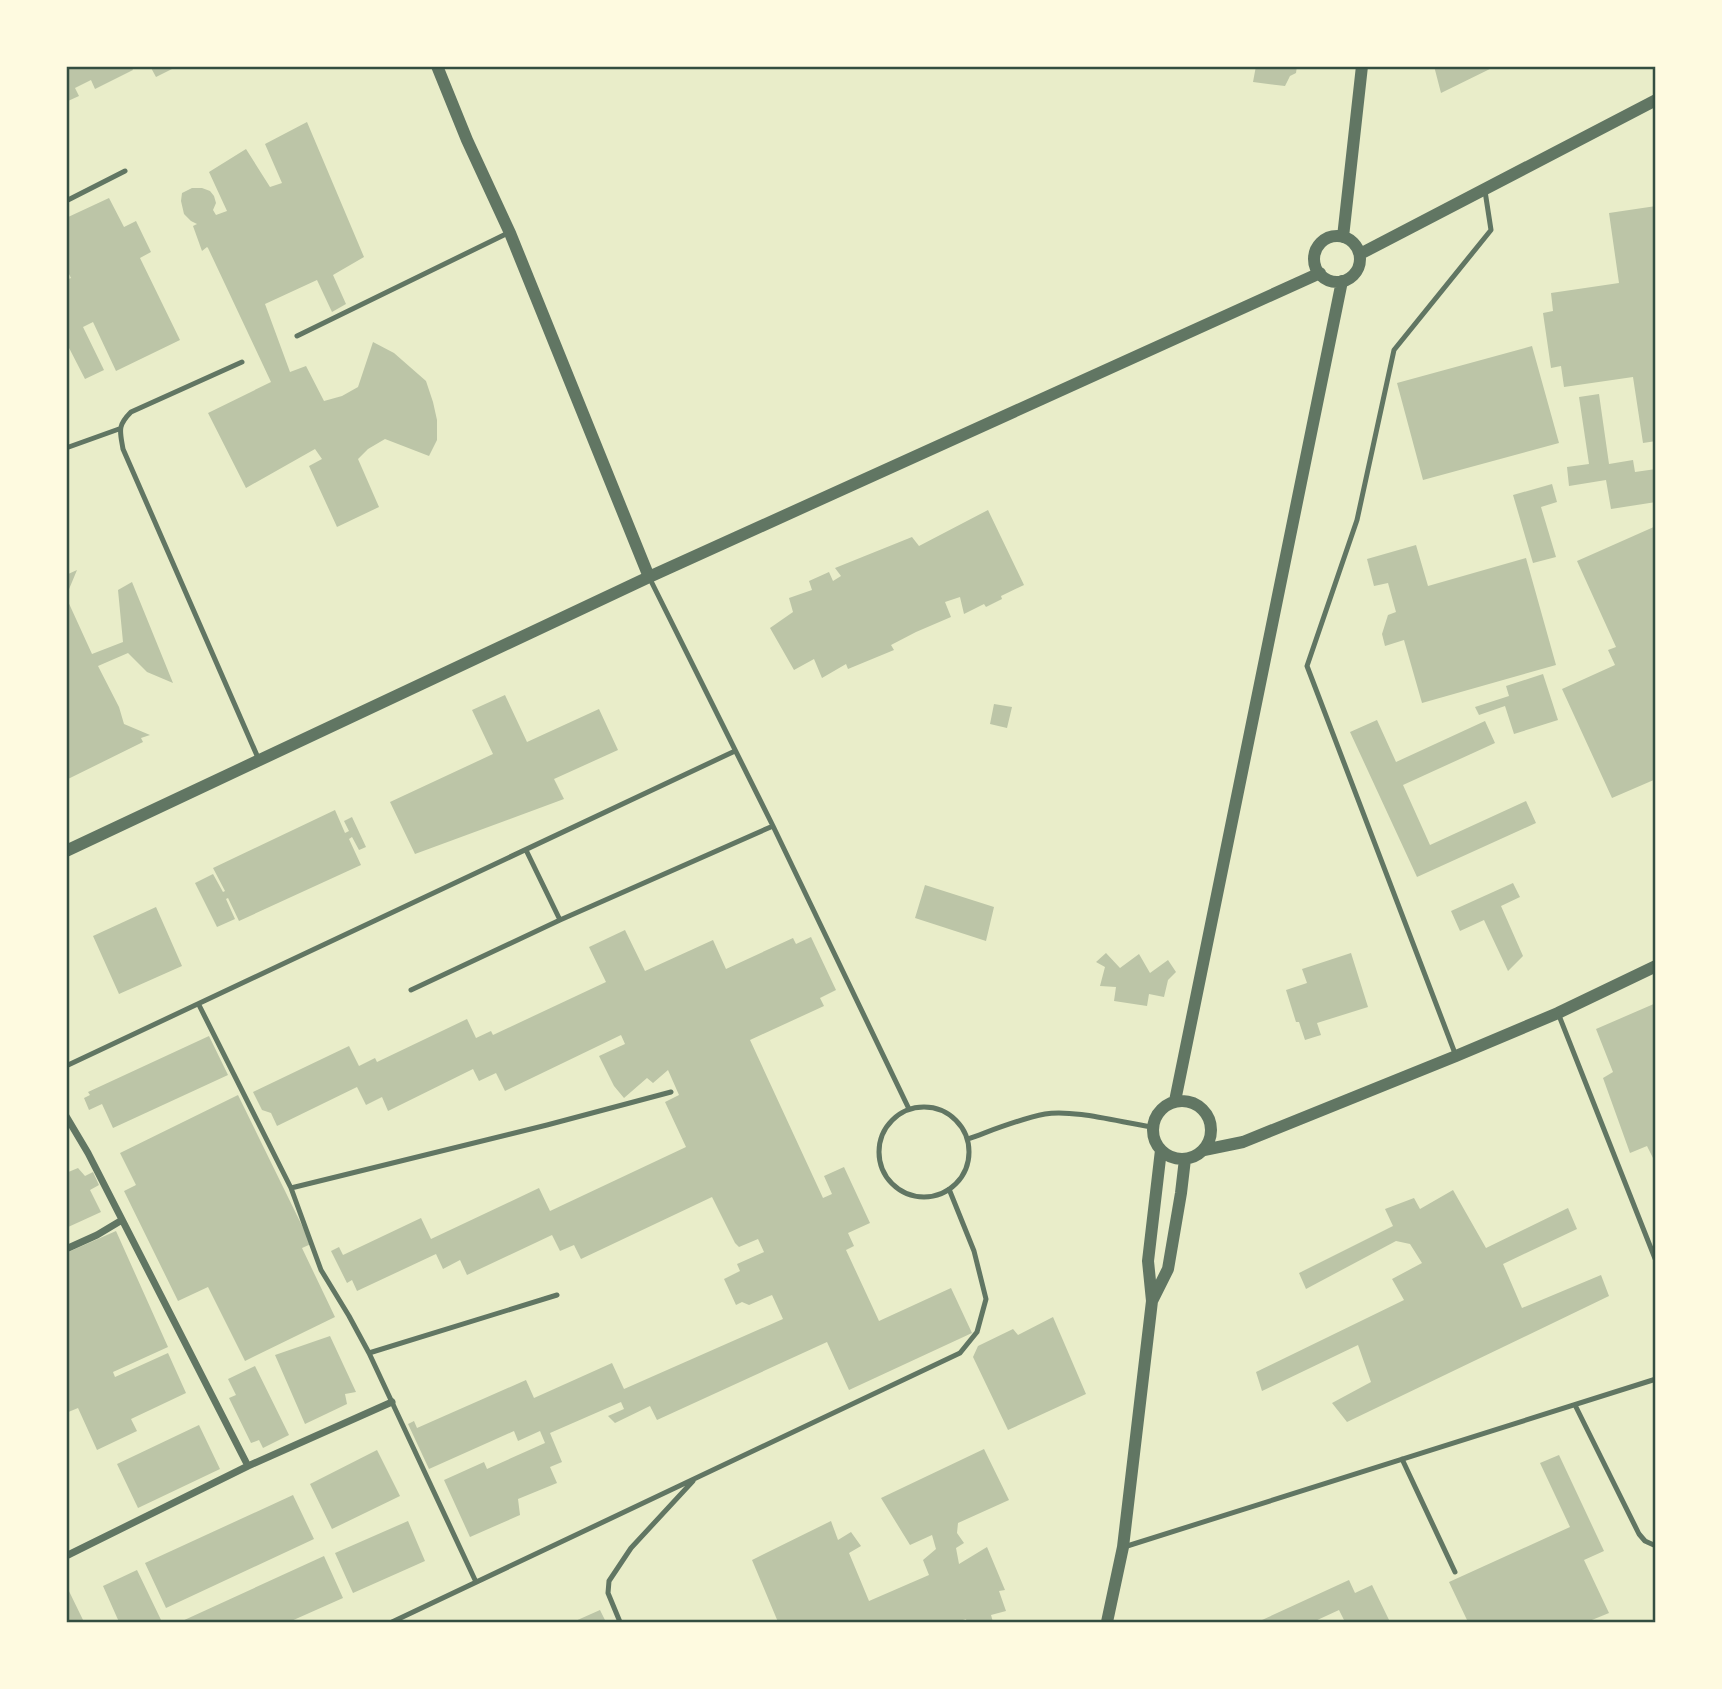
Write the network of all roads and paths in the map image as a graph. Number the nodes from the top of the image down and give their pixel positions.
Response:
1 (437, 66) edge
2 (1362, 66) edge
3 (1656, 100) edge
4 (125, 171) dead end
5 (1485, 189) junction
6 (66, 201) edge
7 (510, 233) junction
8 (1343, 237) junction
9 (1360, 254) junction
10 (1320, 273) junction
11 (1342, 281) junction
12 (297, 337) dead end
13 (242, 362) dead end
14 (119, 429) junction
15 (66, 448) edge
16 (649, 577) junction
17 (734, 751) junction
18 (259, 760) junction
19 (773, 826) junction
20 (526, 850) junction
21 (66, 851) edge
22 (561, 920) junction
23 (1656, 966) edge
24 (411, 990) dead end
25 (199, 1005) junction
26 (1559, 1013) junction
27 (1456, 1056) junction
28 (66, 1066) edge
29 (671, 1092) dead end
30 (1175, 1101) junction
31 (909, 1109) junction
32 (66, 1116) edge
33 (1153, 1127) junction
34 (968, 1139) junction
35 (1161, 1150) junction
36 (1204, 1150) junction
37 (1185, 1159) junction
38 (291, 1188) junction
39 (949, 1189) junction
40 (122, 1220) junction
41 (66, 1249) edge
42 (1656, 1261) edge
43 (557, 1295) dead end
44 (1152, 1301) junction
45 (369, 1353) junction
46 (1656, 1379) edge
47 (392, 1402) junction
48 (1575, 1405) junction
49 (1402, 1460) junction
50 (248, 1466) junction
51 (694, 1479) junction
52 (1656, 1546) edge
53 (1123, 1547) junction
54 (66, 1556) edge
55 (1455, 1572) dead end
56 (476, 1582) junction
57 (392, 1622) edge
58 (620, 1622) edge
59 (1107, 1622) edge

1 - 7 street
2 - 8 street
3 - 5 street
4 - 6 lane
5 - 9 street
5 - 27 lane
7 - 12 lane
7 - 16 street
8 - 9 street
8 - 10 street
9 - 11 street
10 - 11 street
10 - 16 street
11 - 30 street
13 - 14 lane
14 - 15 lane
14 - 18 lane
16 - 17 lane
16 - 18 street
17 - 19 lane
17 - 20 lane
18 - 21 street
19 - 22 lane
19 - 31 lane
20 - 22 lane
20 - 25 lane
22 - 24 lane
23 - 26 street
25 - 28 lane
25 - 38 lane
26 - 27 street
26 - 42 lane
27 - 36 street
29 - 38 lane
30 - 33 street
30 - 36 street
31 - 34 lane
31 - 39 lane
32 - 40 street
33 - 34 lane
33 - 35 street
34 - 39 lane
35 - 37 street
35 - 44 street
36 - 37 street
37 - 44 street
38 - 45 lane
39 - 51 lane
40 - 41 street
40 - 50 street
43 - 45 lane
44 - 53 street
45 - 47 lane
46 - 48 lane
47 - 50 street
47 - 56 lane
48 - 49 lane
48 - 52 lane
49 - 53 lane
49 - 55 lane
50 - 54 street
51 - 56 lane
51 - 58 lane
53 - 59 street
56 - 57 lane

